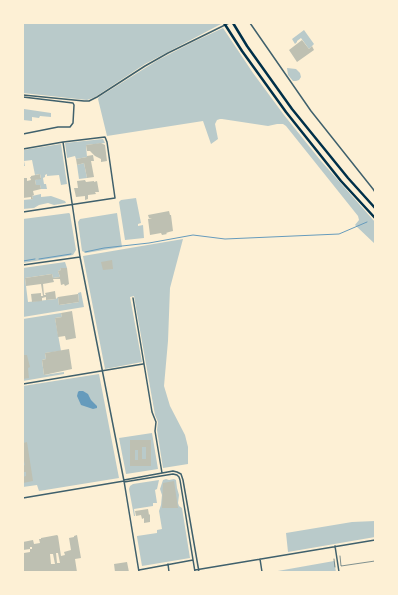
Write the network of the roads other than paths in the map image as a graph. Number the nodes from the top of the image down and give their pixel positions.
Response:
1 (224, 23) edge
2 (230, 23) edge
3 (233, 23) edge
4 (250, 23) edge
5 (23, 96) edge
6 (23, 134) edge
7 (63, 142) junction
8 (23, 149) edge
9 (375, 192) edge
10 (72, 205) junction
11 (375, 208) edge
12 (23, 212) edge
13 (375, 218) edge
14 (80, 257) junction
15 (23, 265) edge
16 (133, 298) dead end
17 (144, 364) junction
18 (102, 371) junction
19 (23, 384) edge
20 (162, 473) junction
21 (124, 481) junction
22 (23, 498) edge
23 (375, 540) edge
24 (335, 546) junction
25 (260, 559) junction
26 (194, 560) junction
27 (168, 564) junction
28 (198, 569) junction
29 (139, 571) edge
30 (195, 571) edge
31 (169, 572) edge
32 (199, 572) edge
33 (262, 572) edge
34 (339, 572) edge

1 - 13 highway
2 - 5 street
3 - 11 highway
4 - 9 street
5 - 6 street
7 - 8 street
7 - 10 street
7 - 10 street
10 - 12 street
10 - 14 street
14 - 15 street
14 - 18 street
16 - 17 street
17 - 18 street
17 - 20 street
18 - 19 street
18 - 21 street
20 - 21 street
20 - 28 street
21 - 22 street
21 - 26 street
21 - 29 street
23 - 24 street
24 - 25 street
24 - 34 street
25 - 28 street
25 - 33 street
26 - 27 street
26 - 30 street
27 - 29 street
27 - 31 street
28 - 30 street
28 - 32 street

